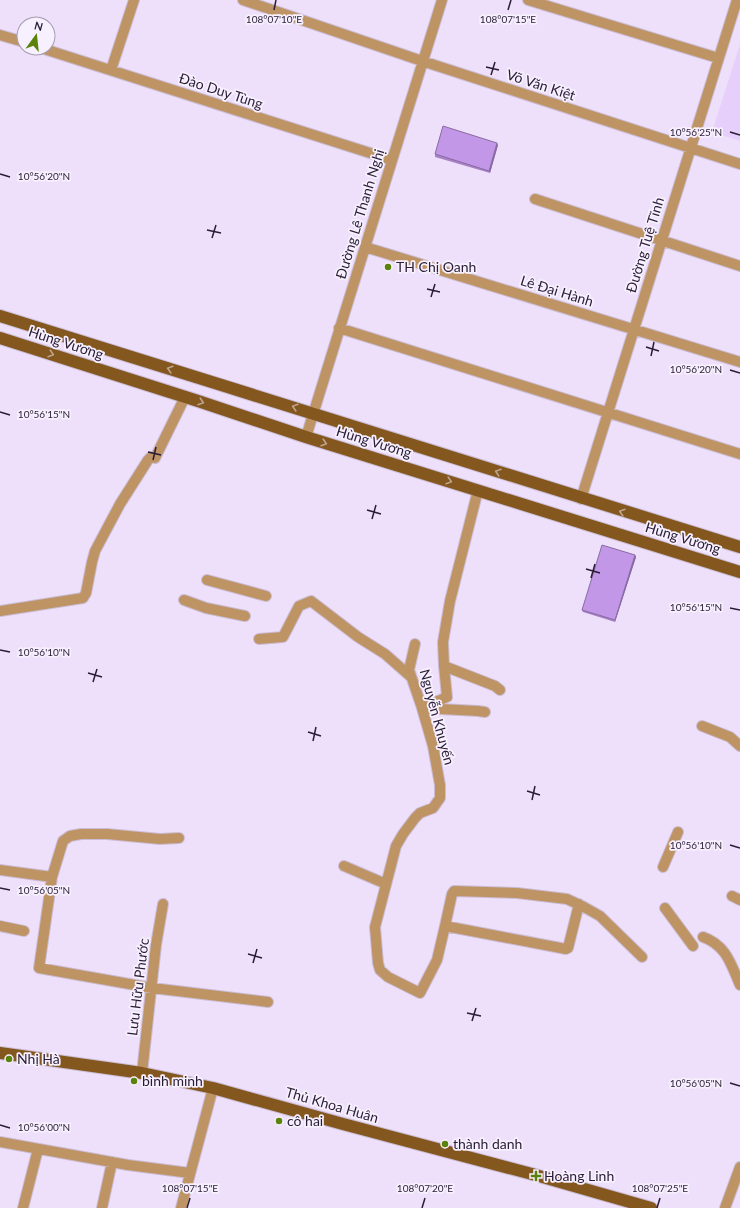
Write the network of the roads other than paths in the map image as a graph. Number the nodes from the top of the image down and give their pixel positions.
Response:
1 (134, 0) edge
2 (243, 0) edge
3 (442, 0) edge
4 (528, 0) edge
5 (737, 0) edge
6 (0, 35) edge
7 (16, 40) edge
8 (56, 53) edge
9 (718, 58) junction
10 (422, 62) junction
11 (111, 70) junction
12 (690, 148) junction
13 (392, 160) junction
14 (740, 164) edge
15 (535, 199) dead end
16 (661, 240) junction
17 (365, 247) junction
18 (740, 266) edge
19 (0, 316) edge
20 (34, 326) junction
21 (340, 328) junction
22 (633, 329) junction
23 (0, 338) edge
24 (26, 346) junction
25 (740, 362) edge
26 (185, 397) junction
27 (607, 412) junction
28 (313, 413) junction
29 (306, 437) junction
30 (740, 454) edge
31 (478, 490) junction
32 (581, 499) junction
33 (740, 548) edge
34 (740, 572) edge
35 (207, 580) dead end
36 (266, 596) dead end
37 (184, 600) dead end
38 (0, 611) edge
39 (245, 616) dead end
40 (258, 639) dead end
41 (415, 644) dead end
42 (444, 666) junction
43 (410, 676) junction
44 (500, 690) dead end
45 (422, 708) junction
46 (485, 712) dead end
47 (702, 726) dead end
48 (740, 746) edge
49 (678, 832) dead end
50 (179, 838) dead end
51 (344, 866) dead end
52 (663, 867) dead end
53 (0, 870) edge
54 (52, 877) junction
55 (386, 884) junction
56 (163, 904) dead end
57 (579, 904) junction
58 (665, 908) dead end
59 (0, 926) edge
60 (445, 926) junction
61 (24, 931) dead end
62 (702, 937) dead end
63 (693, 946) dead end
64 (642, 957) dead end
65 (740, 985) edge
66 (152, 988) junction
67 (268, 1002) dead end
68 (0, 1053) edge
69 (142, 1073) junction
70 (213, 1088) junction
71 (0, 1142) edge
72 (38, 1149) junction
73 (112, 1162) junction
74 (740, 1167) edge
75 (190, 1173) junction
76 (24, 1208) edge
77 (102, 1208) edge
78 (181, 1208) edge
79 (651, 1208) edge
80 (725, 1208) edge

1 - 11 street
2 - 10 street, Võ Văn Kiệt
3 - 10 street, Đường Lê Thanh Nghị
4 - 9 street
5 - 9 street, Đường Tuệ Tĩnh
6 - 7 street
8 - 11 street, Đào Duy Tùng
9 - 12 street, Đường Tuệ Tĩnh
10 - 12 street, Võ Văn Kiệt
10 - 13 street, Đường Lê Thanh Nghị
11 - 13 street, Đào Duy Tùng
12 - 14 street, Võ Văn Kiệt
12 - 16 street, Đường Tuệ Tĩnh
13 - 17 street, Đường Lê Thanh Nghị
15 - 16 street
16 - 18 street
16 - 22 street, Đường Tuệ Tĩnh
17 - 21 street, Đường Lê Thanh Nghị
17 - 22 street, Lê Đại Hành
19 - 20 main road, Hùng Vương
20 - 24 main road
28 -> 20 main road, Hùng Vương
21 - 27 street
21 - 28 street, Đường Lê Thanh Nghị
22 - 25 street, Lê Đại Hành
22 - 27 street, Đường Tuệ Tĩnh
23 - 24 main road, Hùng Vương
24 -> 26 main road, Hùng Vương
26 -> 29 main road, Hùng Vương
26 - 38 street
27 - 30 street
27 - 32 street, Đường Tuệ Tĩnh
28 - 29 street, Đường Lê Thanh Nghị
32 -> 28 main road, Hùng Vương
29 -> 31 main road, Hùng Vương
31 - 34 main road, Hùng Vương
31 - 42 street
33 -> 32 main road, Hùng Vương
35 - 36 street
37 - 39 street
40 - 43 street
41 - 43 street, Nguyễn Khuyến
42 - 44 street
42 - 45 street
43 - 45 street, Nguyễn Khuyến
45 - 46 street
45 - 55 street, Nguyễn Khuyến
47 - 48 street
49 - 52 street
50 - 54 street
51 - 55 street
53 - 54 street
54 - 66 street
55 - 60 street, Nguyễn Khuyến
56 - 66 street, Lưu Hữu Phước
57 - 60 street
57 - 60 street
57 - 64 street
58 - 63 street
59 - 61 street
62 - 65 street
66 - 67 street
66 - 69 street, Lưu Hữu Phước
68 - 69 main road, Thủ Khoa Huân
69 - 70 main road, Thủ Khoa Huân
70 - 75 street
70 - 79 main road, Thủ Khoa Huân
71 - 72 street
72 - 73 street
72 - 76 street
73 - 75 street
73 - 77 street
74 - 80 street
75 - 78 street

